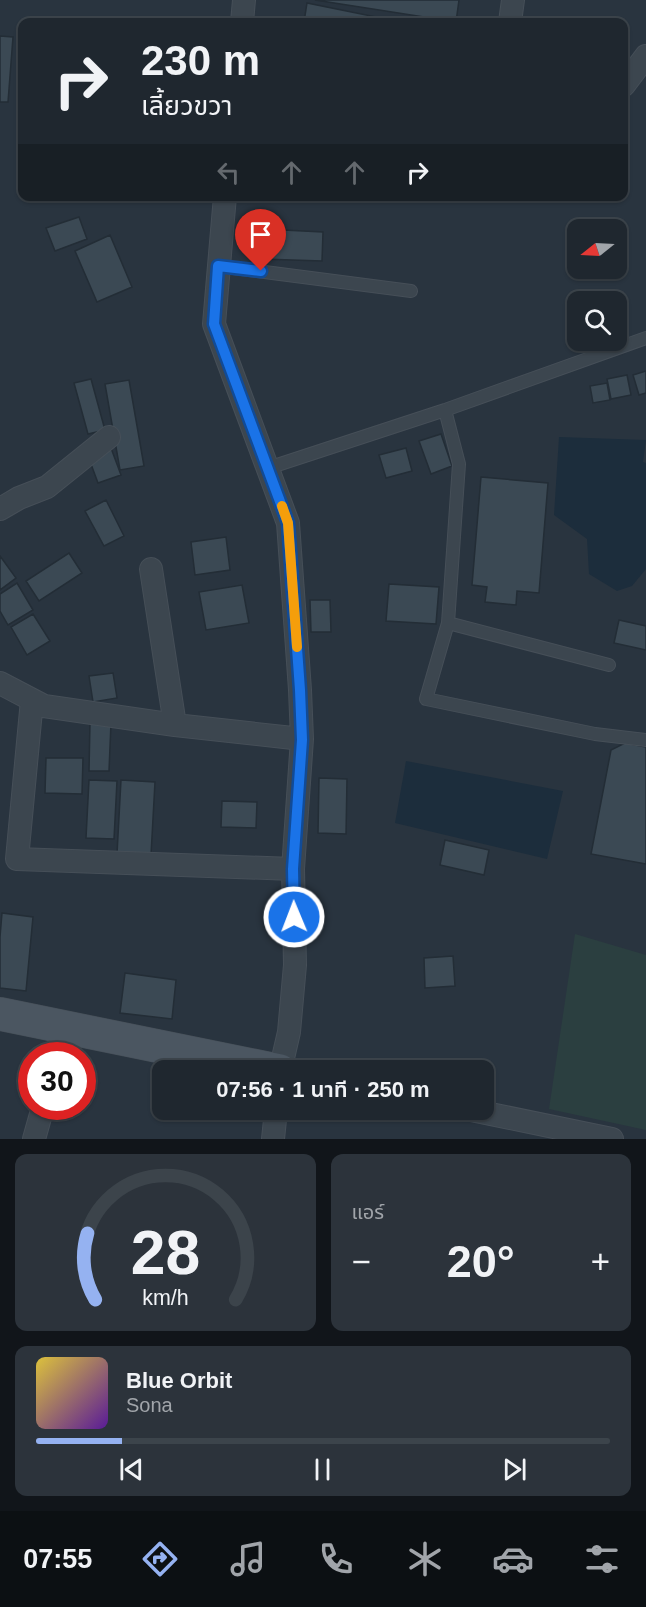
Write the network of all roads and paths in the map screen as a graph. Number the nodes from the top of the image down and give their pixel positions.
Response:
1 (244, 0) edge
2 (513, 0) edge
3 (242, 18) edge
4 (511, 18) edge
5 (646, 56) edge
6 (628, 80) edge
7 (224, 201) edge
8 (218, 266) junction
9 (411, 291) dead end
10 (646, 338) edge
11 (445, 410) junction
12 (109, 437) dead end
13 (268, 468) junction
14 (0, 509) edge
15 (151, 568) dead end
16 (448, 623) junction
17 (609, 665) dead end
18 (0, 683) edge
19 (32, 700) junction
20 (175, 725) junction
21 (302, 740) junction
22 (646, 740) edge
23 (293, 869) junction
24 (0, 1014) edge
25 (60, 1041) edge
26 (199, 1060) edge
27 (283, 1060) edge
28 (494, 1116) edge
29 (39, 1120) edge
30 (275, 1120) edge
31 (568, 1134) edge
32 (34, 1139) edge
33 (273, 1139) edge
34 (612, 1139) edge

1 - 3 street
2 - 4 street
5 - 6 street
7 - 8 street
8 - 9 lane
8 - 13 street
10 - 11 lane
11 - 13 lane
11 - 16 lane
12 - 14 street
13 - 21 street
15 - 20 street
16 - 17 lane
16 - 22 lane
18 - 19 street
19 - 20 street
19 - 23 street
20 - 21 street
21 - 23 street
23 - 27 street
24 - 25 street
25 - 26 street
28 - 31 street
29 - 32 street
30 - 33 street
31 - 34 street

